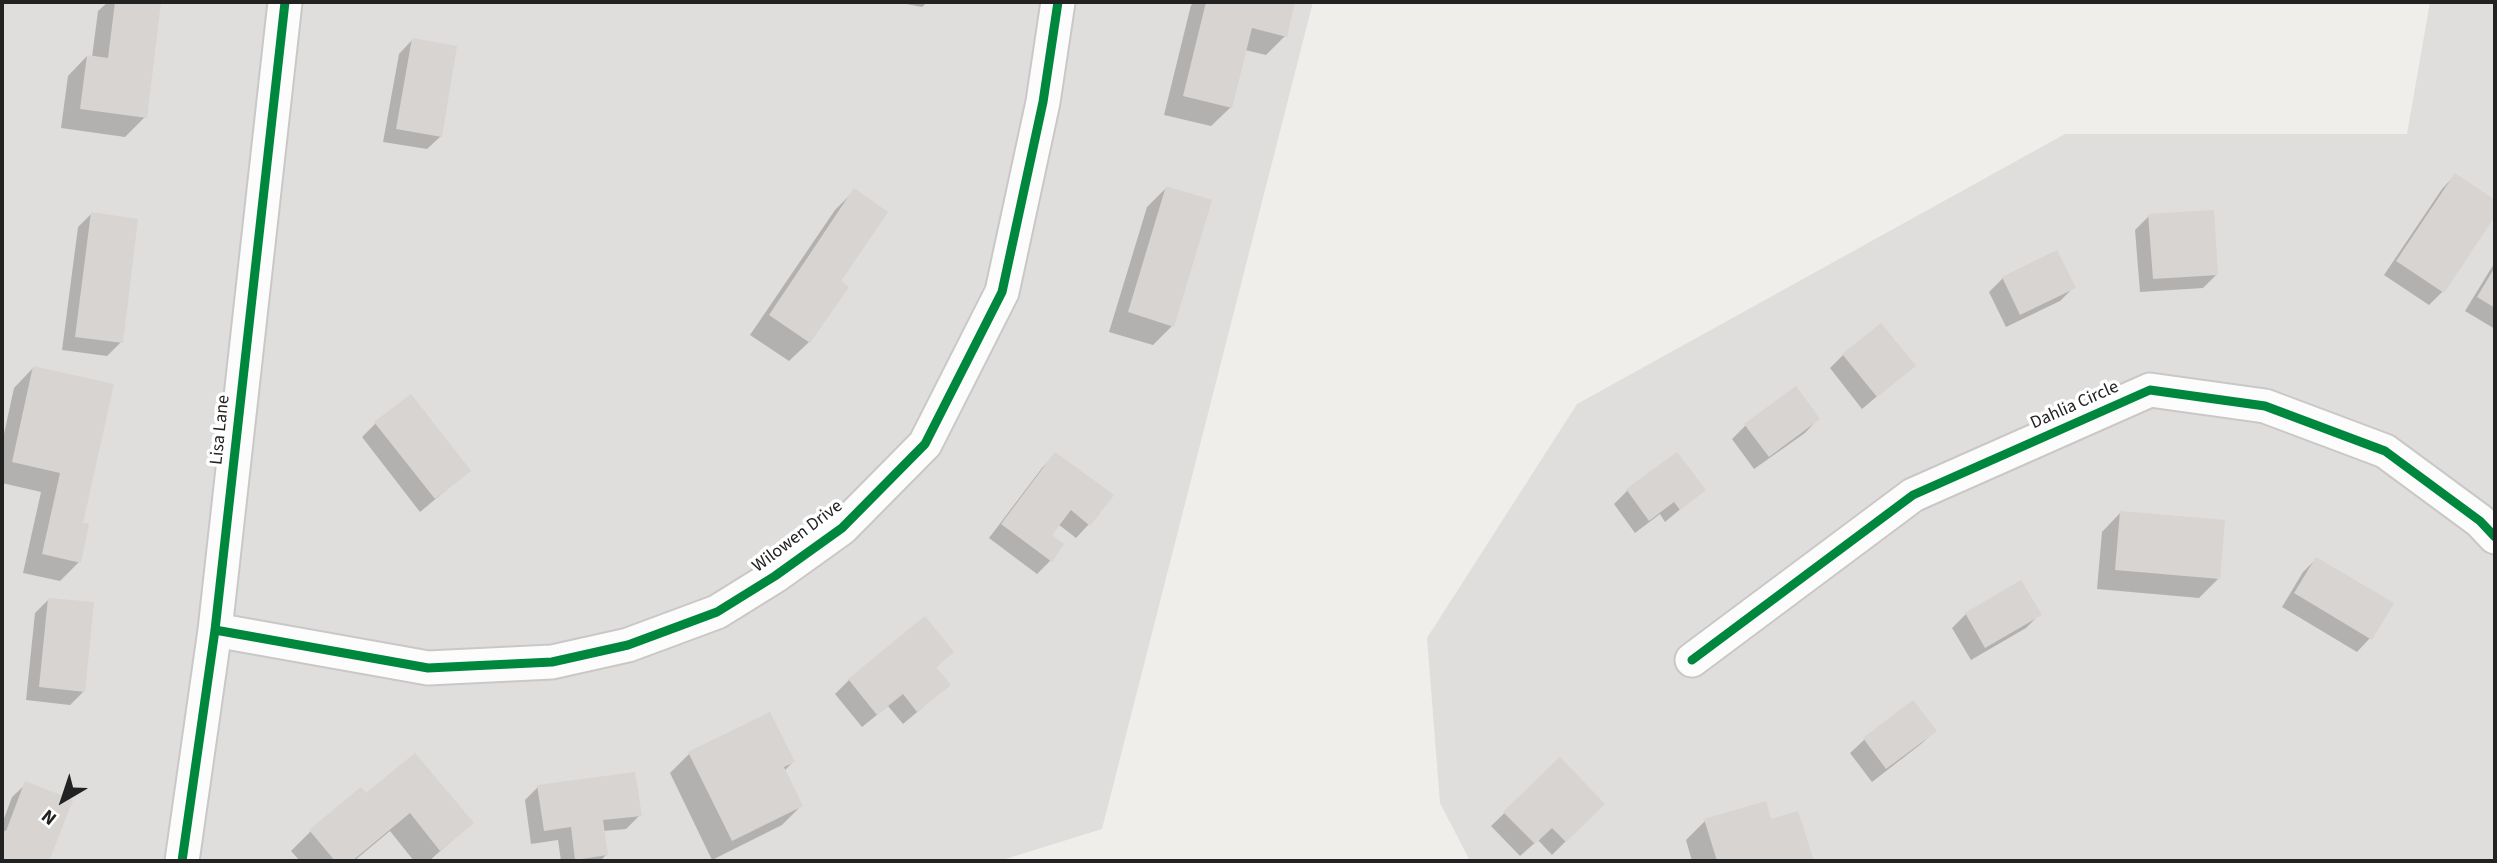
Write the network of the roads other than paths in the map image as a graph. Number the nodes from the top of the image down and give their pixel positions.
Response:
1 (285, 2) edge
2 (1058, 2) edge
3 (2495, 537) edge
4 (215, 630) junction
5 (1692, 660) dead end
6 (182, 861) edge

1 - 4 street, Lisa Lane
2 - 4 street, Wilowen Drive
3 - 5 street, Dahlia Circle
4 - 6 street, Lisa Lane

